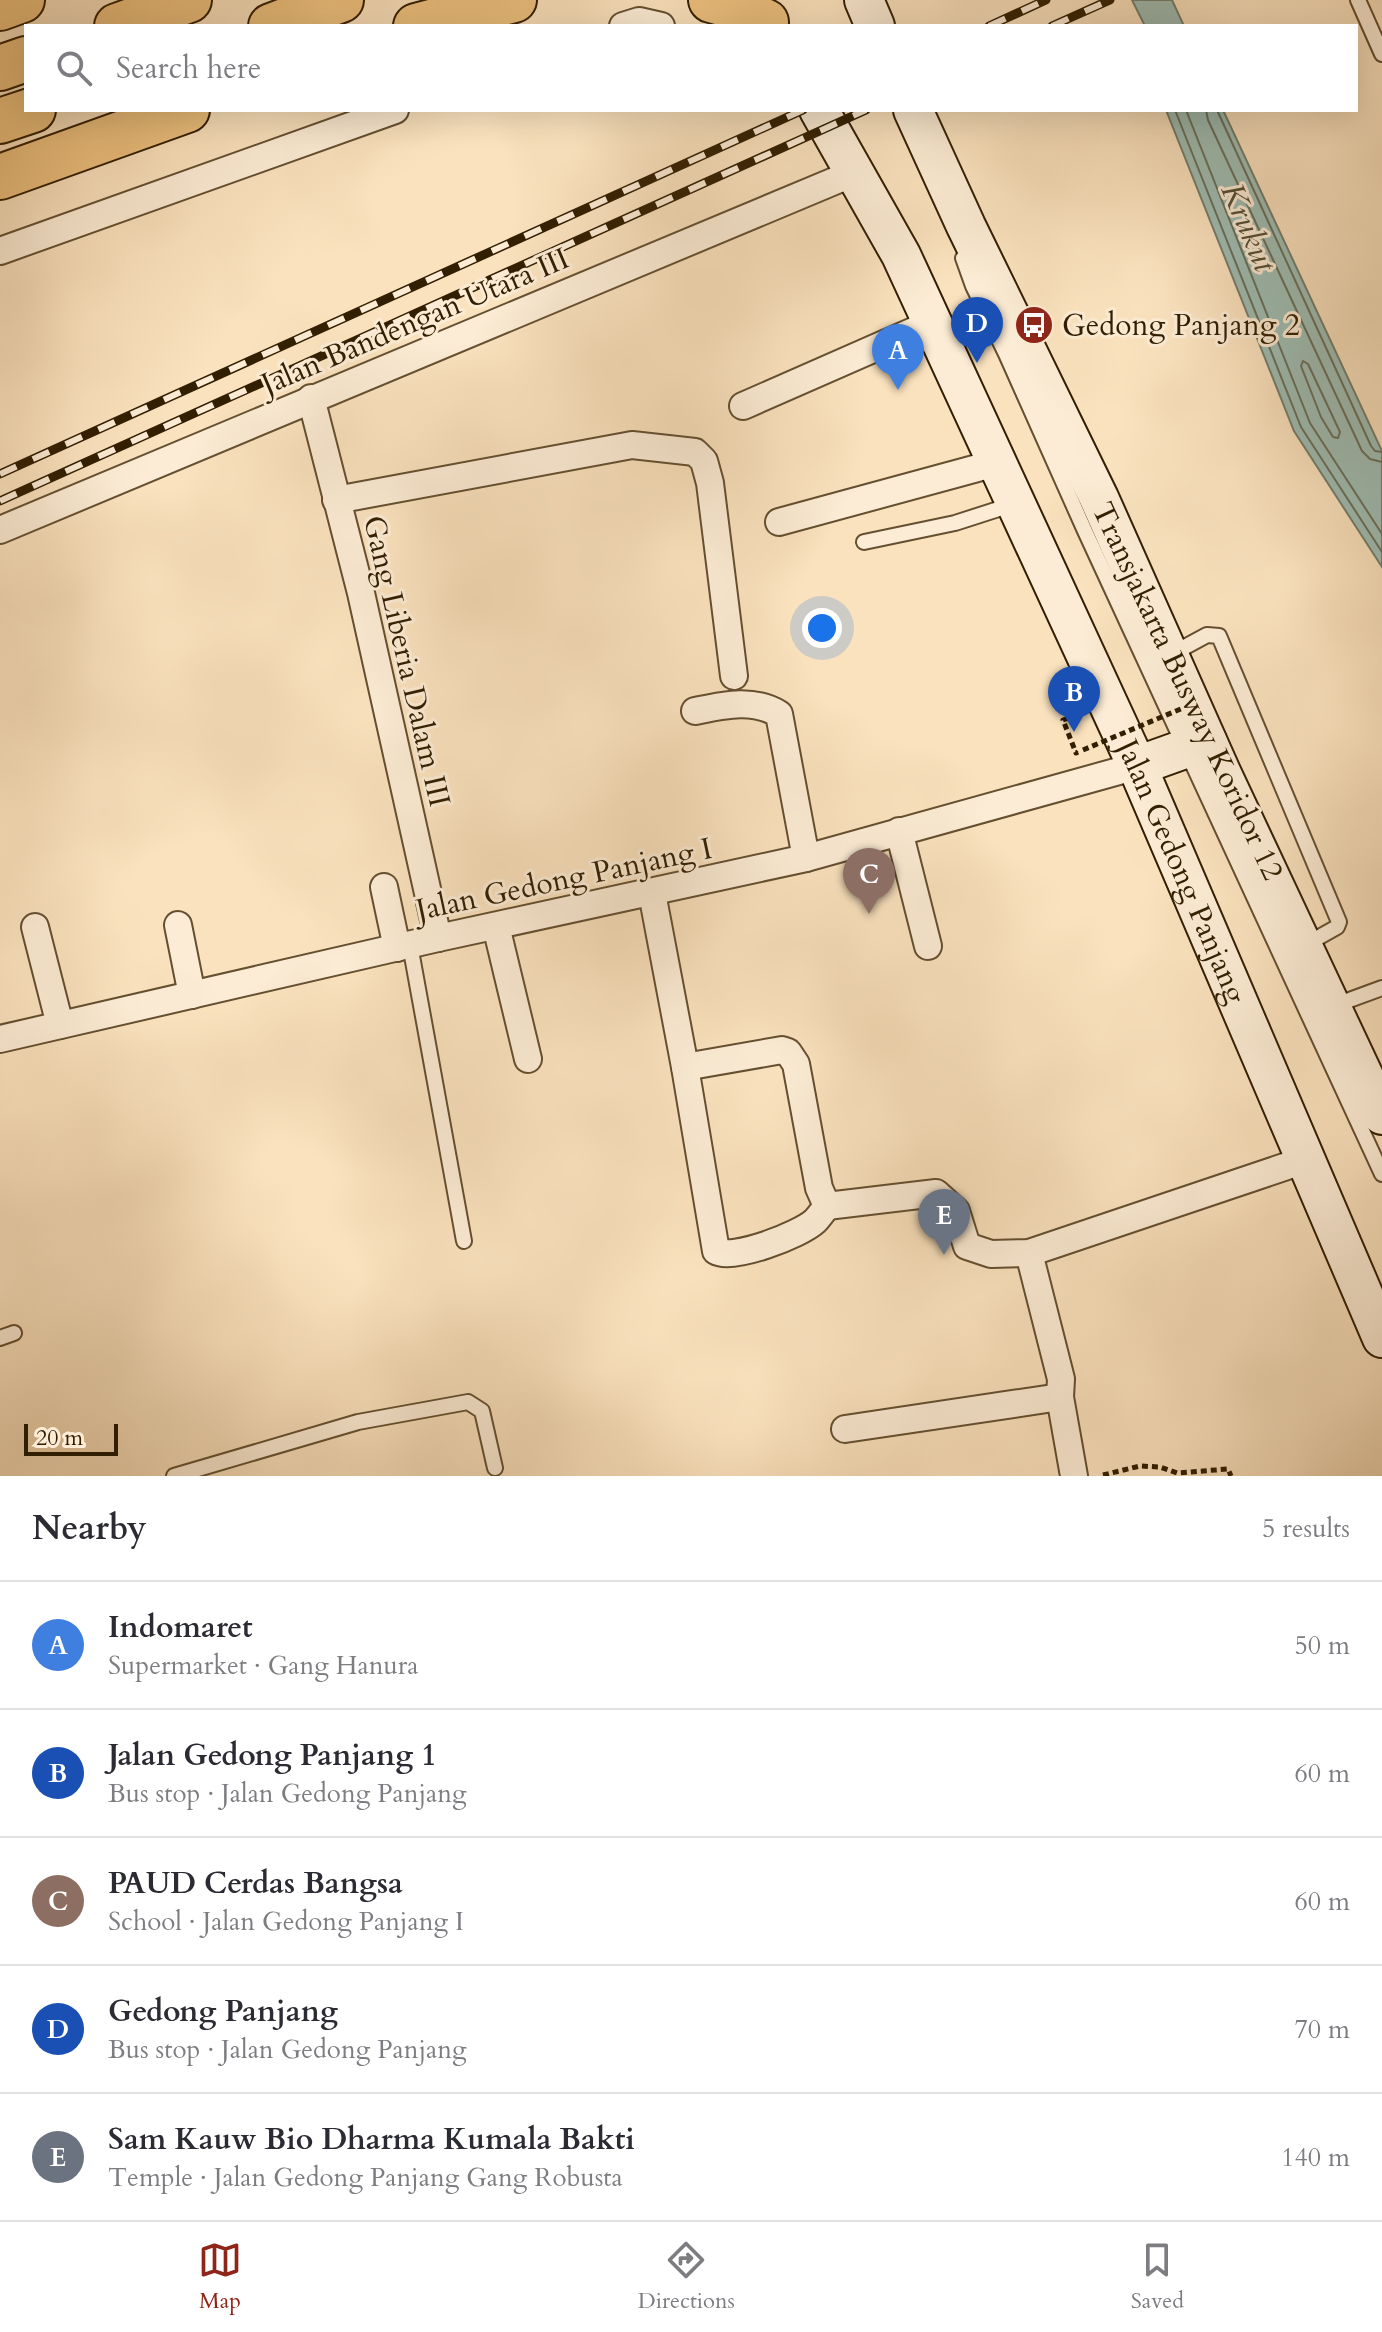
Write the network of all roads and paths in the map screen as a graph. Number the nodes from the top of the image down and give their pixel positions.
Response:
1 (22, 0) edge
2 (189, 0) edge
3 (341, 0) edge
4 (467, 0) edge
5 (514, 0) edge
6 (711, 0) edge
7 (864, 0) edge
8 (1358, 0) edge
9 (0, 8) edge
10 (763, 16) edge
11 (123, 24) edge
12 (276, 24) edge
13 (421, 24) edge
14 (629, 24) edge
15 (652, 24) edge
16 (874, 24) edge
17 (1382, 54) edge
18 (24, 60) edge
19 (0, 68) edge
20 (27, 112) edge
21 (181, 112) edge
22 (389, 112) edge
23 (820, 112) edge
24 (914, 112) edge
25 (0, 121) edge
26 (856, 172) junction
27 (0, 177) edge
28 (966, 226) junction
29 (0, 251) edge
30 (932, 323) junction
31 (311, 398) junction
32 (743, 406) dead end
33 (996, 463) junction
34 (336, 500) junction
35 (1015, 504) junction
36 (779, 522) dead end
37 (0, 530) edge
38 (864, 542) dead end
39 (1169, 656) junction
40 (734, 676) dead end
41 (1195, 703) dead end
42 (695, 711) dead end
43 (1063, 720) dead end
44 (1196, 745) junction
45 (1083, 750) dead end
46 (1076, 753) dead end
47 (1137, 766) junction
48 (899, 831) junction
49 (806, 858) junction
50 (384, 887) dead end
51 (652, 893) junction
52 (178, 925) dead end
53 (496, 926) junction
54 (35, 927) dead end
55 (438, 938) junction
56 (1304, 945) junction
57 (403, 946) junction
58 (928, 946) dead end
59 (1382, 988) edge
60 (192, 995) junction
61 (1333, 1006) junction
62 (60, 1025) junction
63 (0, 1039) edge
64 (528, 1059) dead end
65 (685, 1067) junction
66 (1382, 1115) edge
67 (1305, 1160) junction
68 (1382, 1174) edge
69 (827, 1206) junction
70 (464, 1241) dead end
71 (1029, 1253) junction
72 (1382, 1338) edge
73 (1060, 1397) junction
74 (845, 1429) dead end
75 (495, 1468) dead end
76 (174, 1476) edge
77 (1074, 1476) edge
78 (1098, 1476) edge
79 (1231, 1476) edge

1 - 9 highway
2 - 11 highway
3 - 12 highway
4 - 13 highway
5 - 13 highway
6 - 10 highway
7 - 16 main road
8 - 17 lane
14 - 15 street
18 - 19 highway
20 - 25 highway
21 - 27 highway
22 - 29 street
23 - 26 main road, Jalan Gedong Panjang
24 - 28 main road
26 - 30 main road, Jalan Gedong Panjang
26 - 31 street, Jalan Bandengan Utara III
28 - 39 main road
28 - 44 lane, Transjakarta Busway Koridor 12
30 - 32 street
30 - 33 main road, Jalan Gedong Panjang
31 - 34 street, Gang Liberia Dalam III
31 - 37 street, Jalan Bandengan Utara III
33 - 35 main road, Jalan Gedong Panjang
33 - 36 street
34 - 40 street
34 - 55 street, Gang Liberia Dalam III
35 - 38 lane
35 - 47 main road, Jalan Gedong Panjang
39 - 44 main road
39 - 56 lane
41 - 45 path, bridge
42 - 49 street
43 - 46 path
44 - 47 main road
44 - 56 main road
44 - 68 lane, Transjakarta Busway Koridor 12
47 - 48 street, Jalan Gedong Panjang I
47 - 67 main road, Jalan Gedong Panjang
48 - 49 street, Jalan Gedong Panjang I
48 - 58 street
49 - 51 street, Jalan Gedong Panjang I
50 - 57 street
51 - 53 street, Jalan Gedong Panjang I
51 - 65 street
52 - 60 street
53 - 55 street, Jalan Gedong Panjang I
53 - 64 street
54 - 62 street
55 - 57 street, Jalan Gedong Panjang I
56 - 61 main road
57 - 60 street, Jalan Gedong Panjang I
57 - 70 lane
59 - 61 lane
60 - 62 street, Jalan Gedong Panjang I
61 - 66 main road
62 - 63 street, Jalan Gedong Panjang I
65 - 69 street
65 - 69 street
67 - 71 street
67 - 72 main road, Jalan Gedong Panjang
69 - 71 street
71 - 73 street
73 - 74 street
73 - 77 street
75 - 76 lane
78 - 79 path

